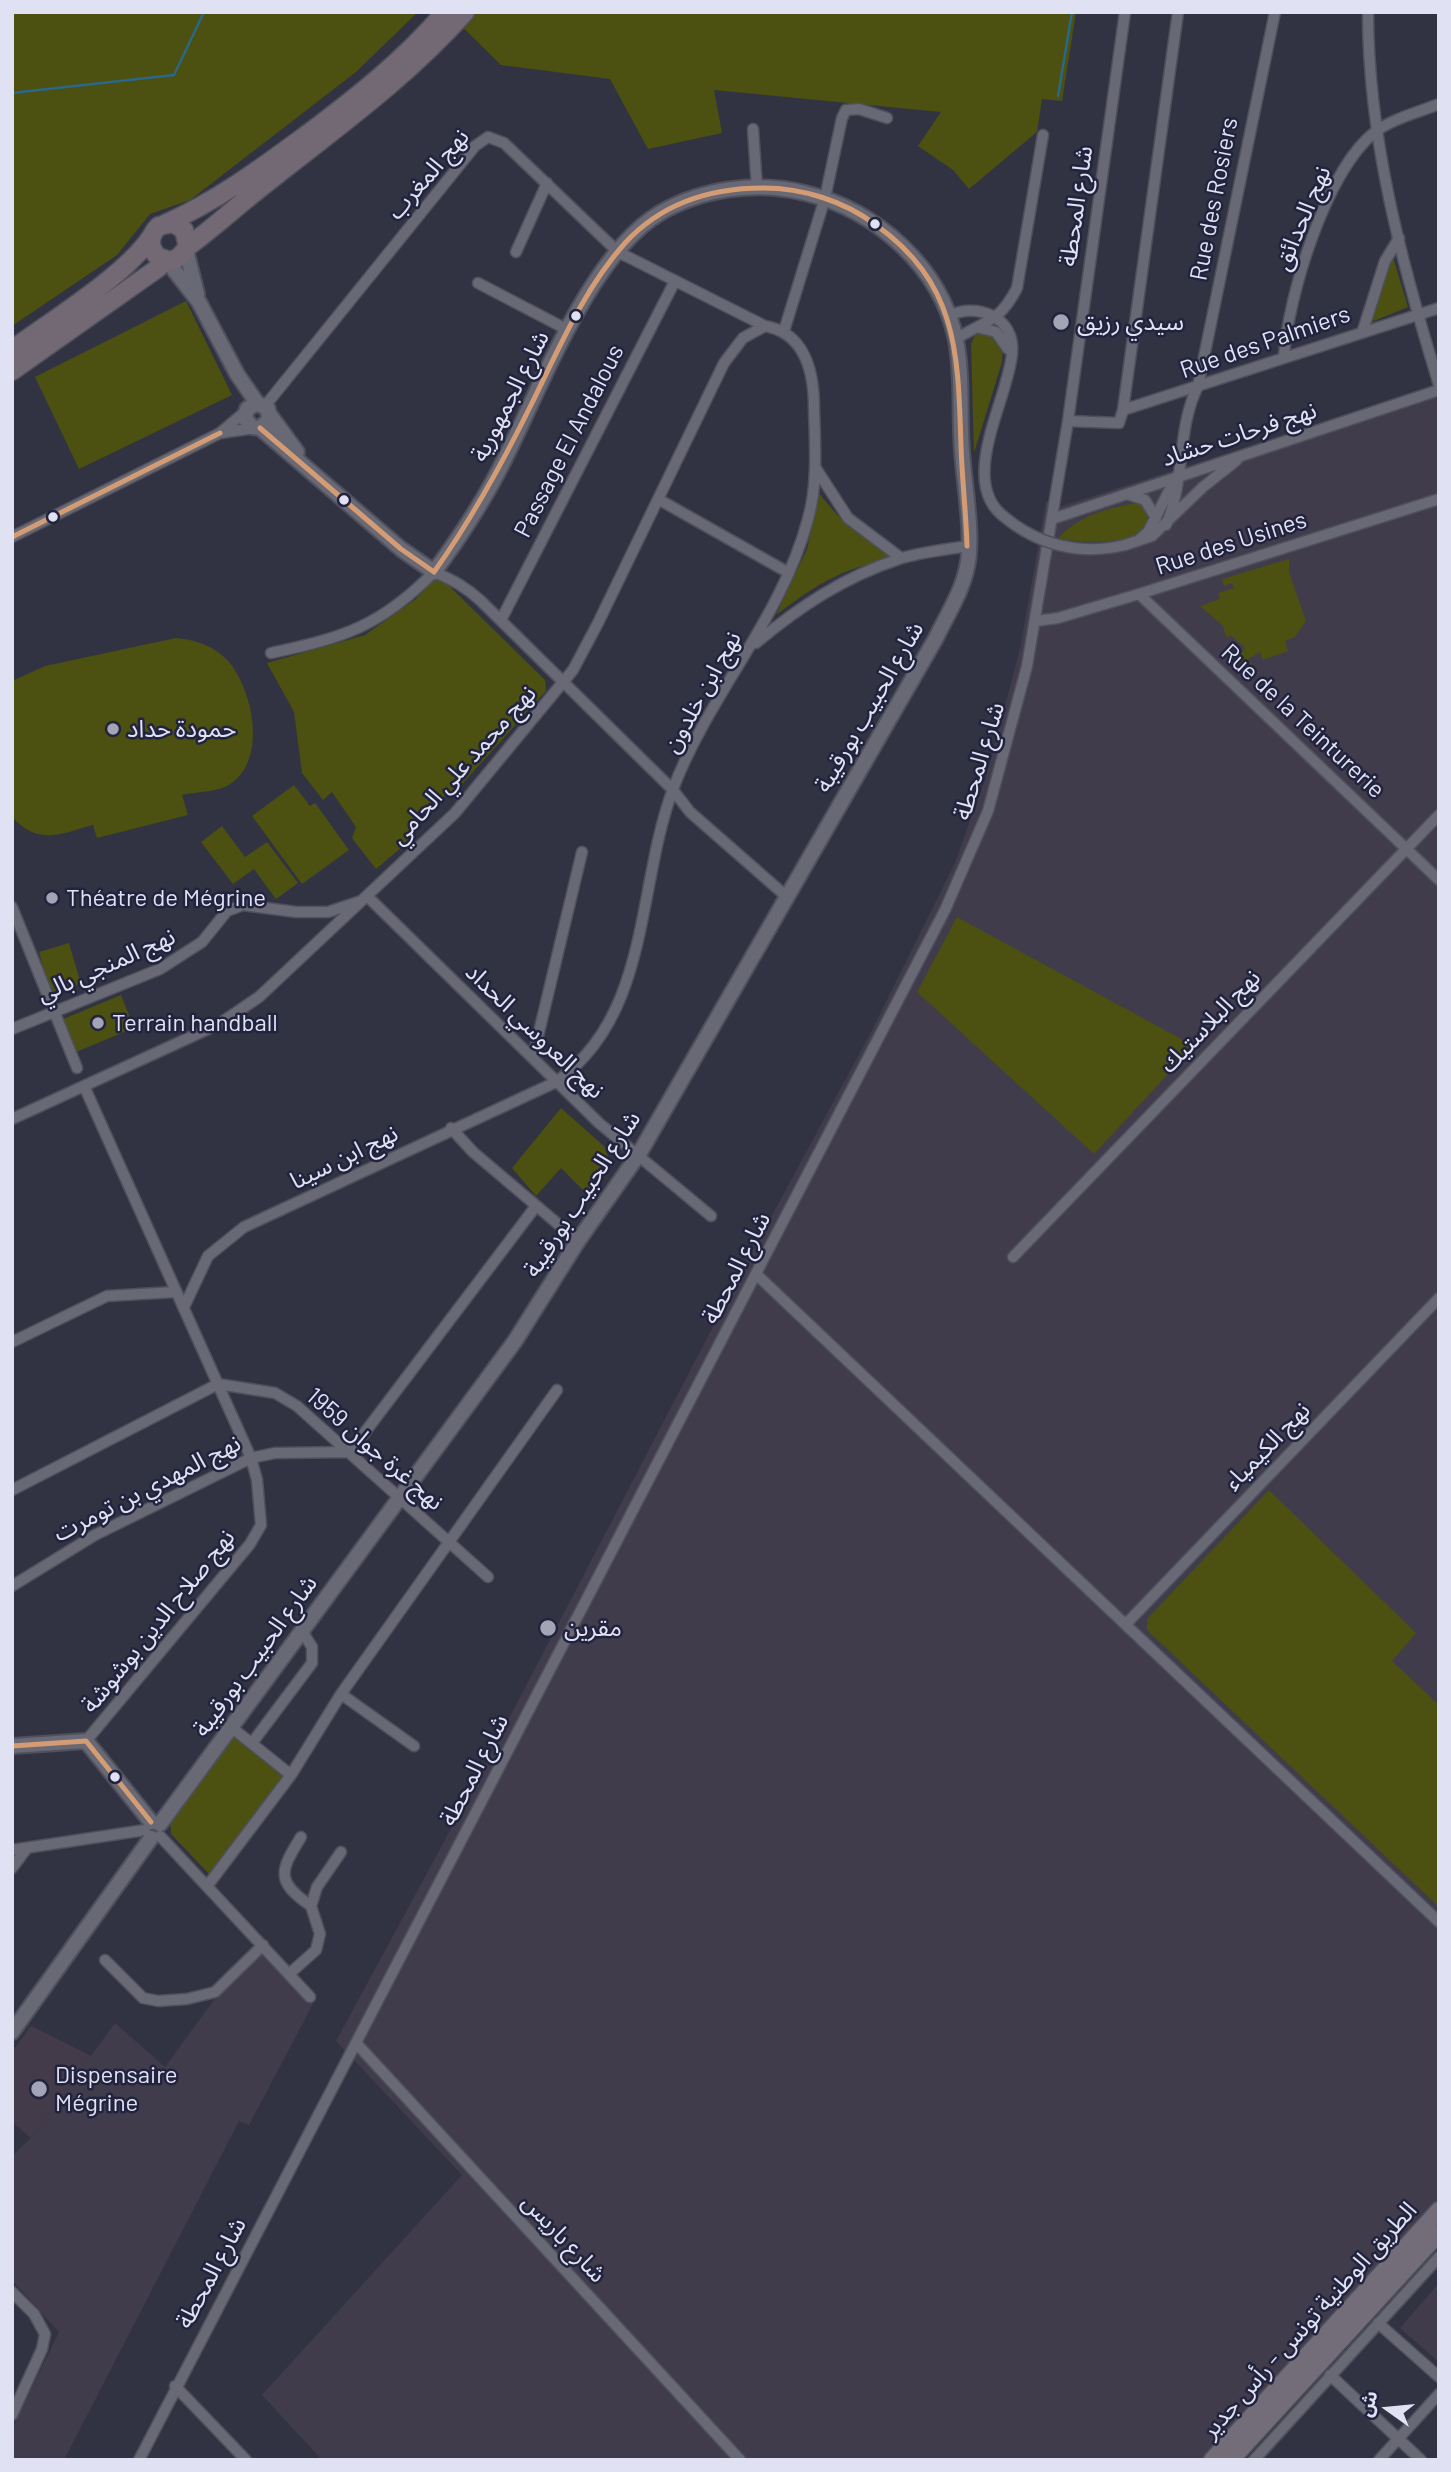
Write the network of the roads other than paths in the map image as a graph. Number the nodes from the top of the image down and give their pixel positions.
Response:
1 (445, 12) edge
2 (465, 12) edge
3 (1125, 12) edge
4 (1178, 12) edge
5 (1275, 12) edge
6 (1368, 12) edge
7 (1439, 104) edge
8 (887, 118) dead end
9 (753, 130) dead end
10 (1375, 132) junction
11 (1043, 135) dead end
12 (547, 183) junction
13 (757, 188) junction
14 (825, 198) junction
15 (165, 224) junction
16 (151, 237) junction
17 (1399, 238) junction
18 (187, 249) junction
19 (516, 251) dead end
20 (618, 252) junction
21 (166, 261) junction
22 (675, 281) junction
23 (478, 283) dead end
24 (199, 302) junction
25 (1439, 308) edge
26 (1417, 315) junction
27 (948, 316) junction
28 (996, 317) junction
29 (765, 326) junction
30 (980, 328) junction
31 (568, 330) junction
32 (784, 331) junction
33 (1363, 331) junction
34 (956, 339) junction
35 (12, 350) edge
36 (1284, 356) junction
37 (1009, 370) junction
38 (12, 371) edge
39 (1198, 386) junction
40 (1439, 388) edge
41 (257, 409) junction
42 (1123, 410) junction
43 (1068, 421) junction
44 (257, 428) junction
45 (220, 433) junction
46 (1246, 454) junction
47 (815, 467) junction
48 (311, 470) junction
49 (1177, 477) junction
50 (1126, 494) junction
51 (658, 499) junction
52 (1439, 499) edge
53 (1156, 518) junction
54 (1052, 519) junction
55 (1166, 525) junction
56 (12, 537) edge
57 (1138, 540) junction
58 (967, 546) junction
59 (901, 558) junction
60 (434, 572) junction
61 (789, 573) junction
62 (1139, 594) junction
63 (501, 620) junction
64 (1036, 621) junction
65 (752, 646) junction
66 (271, 653) dead end
67 (564, 683) junction
68 (673, 790) junction
69 (1439, 815) edge
70 (1407, 848) junction
71 (582, 852) dead end
72 (1439, 880) edge
73 (787, 897) junction
74 (367, 898) junction
75 (12, 907) edge
76 (56, 1010) junction
77 (12, 1029) edge
78 (533, 1057) junction
79 (77, 1069) dead end
80 (556, 1082) junction
81 (84, 1086) junction
82 (12, 1119) edge
83 (451, 1128) junction
84 (639, 1154) junction
85 (536, 1206) junction
86 (711, 1216) dead end
87 (578, 1241) junction
88 (1013, 1257) dead end
89 (756, 1274) junction
90 (175, 1292) junction
91 (1439, 1298) edge
92 (184, 1307) junction
93 (12, 1342) edge
94 (218, 1384) junction
95 (557, 1390) dead end
96 (350, 1452) junction
97 (251, 1458) junction
98 (12, 1490) edge
99 (400, 1495) junction
100 (449, 1542) junction
101 (488, 1577) dead end
102 (12, 1586) edge
103 (1127, 1623) junction
104 (302, 1631) junction
105 (341, 1694) junction
106 (231, 1727) junction
107 (86, 1741) junction
108 (252, 1743) junction
109 (12, 1746) edge
110 (414, 1746) dead end
111 (291, 1775) junction
112 (153, 1830) junction
113 (301, 1837) dead end
114 (27, 1848) junction
115 (12, 1850) edge
116 (341, 1852) dead end
117 (12, 1868) edge
118 (208, 1885) junction
119 (310, 1906) junction
120 (1439, 1922) edge
121 (263, 1945) junction
122 (105, 1960) dead end
123 (289, 1974) junction
124 (310, 1997) dead end
125 (14, 2027) edge
126 (357, 2044) junction
127 (1439, 2210) edge
128 (1439, 2233) edge
129 (1439, 2258) edge
130 (12, 2292) edge
131 (1378, 2323) junction
132 (1330, 2375) junction
133 (1439, 2377) edge
134 (175, 2386) junction
135 (1439, 2393) edge
136 (12, 2415) edge
137 (1398, 2438) junction
138 (139, 2460) edge
139 (246, 2460) edge
140 (740, 2460) edge
141 (1212, 2460) edge
142 (1231, 2460) edge
143 (1254, 2460) edge
144 (1379, 2460) edge
145 (1421, 2460) edge

1 - 15 highway
2 - 18 highway
3 - 43 street, شارع المحطة
4 - 42 street
5 - 39 street, Rue des Rosiers
6 - 10 street
7 - 10 street, نهج الحدائق
8 - 14 street
9 - 13 street
10 - 17 street
10 - 36 street, نهج الحدائق
11 - 28 street
12 - 19 street
12 - 20 street, نهج المغرب
12 - 41 street, نهج المغرب
13 - 14 street, شارع الجمهورية
13 - 20 street, شارع الجمهورية
14 - 27 street, شارع الجمهورية
14 - 32 street
15 - 16 highway
15 - 18 highway
16 - 21 highway
16 - 35 highway
17 - 26 street
17 - 33 street
18 - 21 highway
18 - 24 street
20 - 22 street, نهج المغرب
20 - 31 street, شارع الجمهورية
21 - 24 street
21 - 38 highway
22 - 29 street, نهج المغرب
22 - 63 street, Passage El Andalous
23 - 31 street
24 - 41 street
25 - 26 street, Rue des Palmiers
26 - 33 street, Rue des Palmiers
26 - 40 street
27 - 28 street
27 - 34 street, شارع الجمهورية
28 - 30 street
28 - 37 street
29 - 32 street
29 - 51 street, نهج محمد علي الحامي
30 - 34 street
30 - 37 street
31 - 60 street, شارع الجمهورية
32 - 47 street, نهج ابن خلدون
33 - 36 street, Rue des Palmiers
34 - 58 street, شارع الجمهورية
36 - 39 street, Rue des Palmiers
37 - 57 street, bridge
39 - 42 street, Rue des Palmiers
39 - 49 street, Rue des Rosiers
40 - 46 street, نهج فرحات حشاد
41 - 44 street
41 - 44 street
41 - 45 street
41 - 48 street
42 - 43 street
43 - 54 street, شارع المحطة
44 - 45 street
44 - 48 street
45 - 56 street
46 - 49 street, نهج فرحات حشاد
46 - 55 street
47 - 59 street
47 - 61 street, نهج ابن خلدون
48 - 60 street
49 - 50 street, نهج فرحات حشاد
49 - 53 street
49 - 55 street, Rue des Rosiers
50 - 53 street
50 - 54 street, نهج فرحات حشاد
51 - 61 street
51 - 67 street, نهج محمد علي الحامي
52 - 62 street, Rue des Usines
53 - 57 street
54 - 64 street, شارع المحطة
55 - 57 street
58 - 59 street
58 - 73 street, شارع الحبيب بورقيبة
59 - 65 street
60 - 63 street
60 - 66 street
61 - 65 street, نهج ابن خلدون
62 - 64 street, Rue des Usines
62 - 70 street, Rue de la Teinturerie
63 - 67 street
64 - 89 street, شارع المحطة
65 - 68 street, نهج ابن خلدون
67 - 68 street
67 - 74 street, نهج محمد علي الحامي
68 - 73 street
68 - 80 street, نهج ابن خلدون
69 - 70 street, نهج البلاستيك
70 - 72 street, Rue de la Teinturerie
70 - 88 street, نهج البلاستيك
71 - 78 street
73 - 84 street, شارع الحبيب بورقيبة
74 - 76 street, نهج المنجي بالي
74 - 78 street, نهج العروسي الحداد
74 - 81 street, نهج محمد علي الحامي
75 - 76 street
76 - 77 street, نهج المنجي بالي
76 - 79 street
78 - 80 street, نهج العروسي الحداد
80 - 83 street, نهج ابن سينا
80 - 84 street, نهج العروسي الحداد
81 - 82 street, نهج محمد علي الحامي
81 - 90 street, نهج صلاح الدين بوشوشة
83 - 85 street
83 - 92 street, نهج ابن سينا
84 - 86 street, نهج العروسي الحداد
84 - 87 street, شارع الحبيب بورقيبة
85 - 87 street
85 - 96 street
87 - 99 street, شارع الحبيب بورقيبة
89 - 103 street
89 - 126 street, شارع المحطة
90 - 92 street, نهج صلاح الدين بوشوشة
90 - 93 street
91 - 103 street, نهج الكيمياء
92 - 94 street, نهج صلاح الدين بوشوشة
94 - 96 street, نهج غرة جوان 1959
94 - 97 street, نهج صلاح الدين بوشوشة
94 - 98 street
95 - 100 street
96 - 97 street, نهج المهدي بن تومرت
96 - 99 street, نهج غرة جوان 1959
97 - 102 street, نهج المهدي بن تومرت
97 - 107 street, نهج صلاح الدين بوشوشة
99 - 100 street, نهج غرة جوان 1959
99 - 104 street, شارع الحبيب بورقيبة
100 - 101 street, نهج غرة جوان 1959
100 - 105 street
103 - 120 street
104 - 106 street, شارع الحبيب بورقيبة
104 - 108 street
105 - 110 street
105 - 111 street
106 - 108 street
106 - 112 street, شارع الحبيب بورقيبة
107 - 109 street
107 - 112 street
108 - 111 street
111 - 118 street
112 - 114 street
112 - 118 street
112 - 125 street, شارع الحبيب بورقيبة
113 - 119 street
114 - 115 street
114 - 117 street
116 - 119 street
118 - 121 street
119 - 123 street
121 - 122 street
121 - 123 street
123 - 124 street
126 - 134 street, شارع المحطة
126 - 140 street, شارع باريس
127 - 141 main road, الطريق الوطنية تونس - رأس جدير
128 - 142 main road, الطريق الوطنية تونس - رأس جدير
129 - 131 street
130 - 136 street
131 - 132 street
131 - 133 street
132 - 137 street
132 - 143 street
134 - 138 street, شارع المحطة
134 - 139 street
135 - 137 street
137 - 144 street
137 - 145 street

